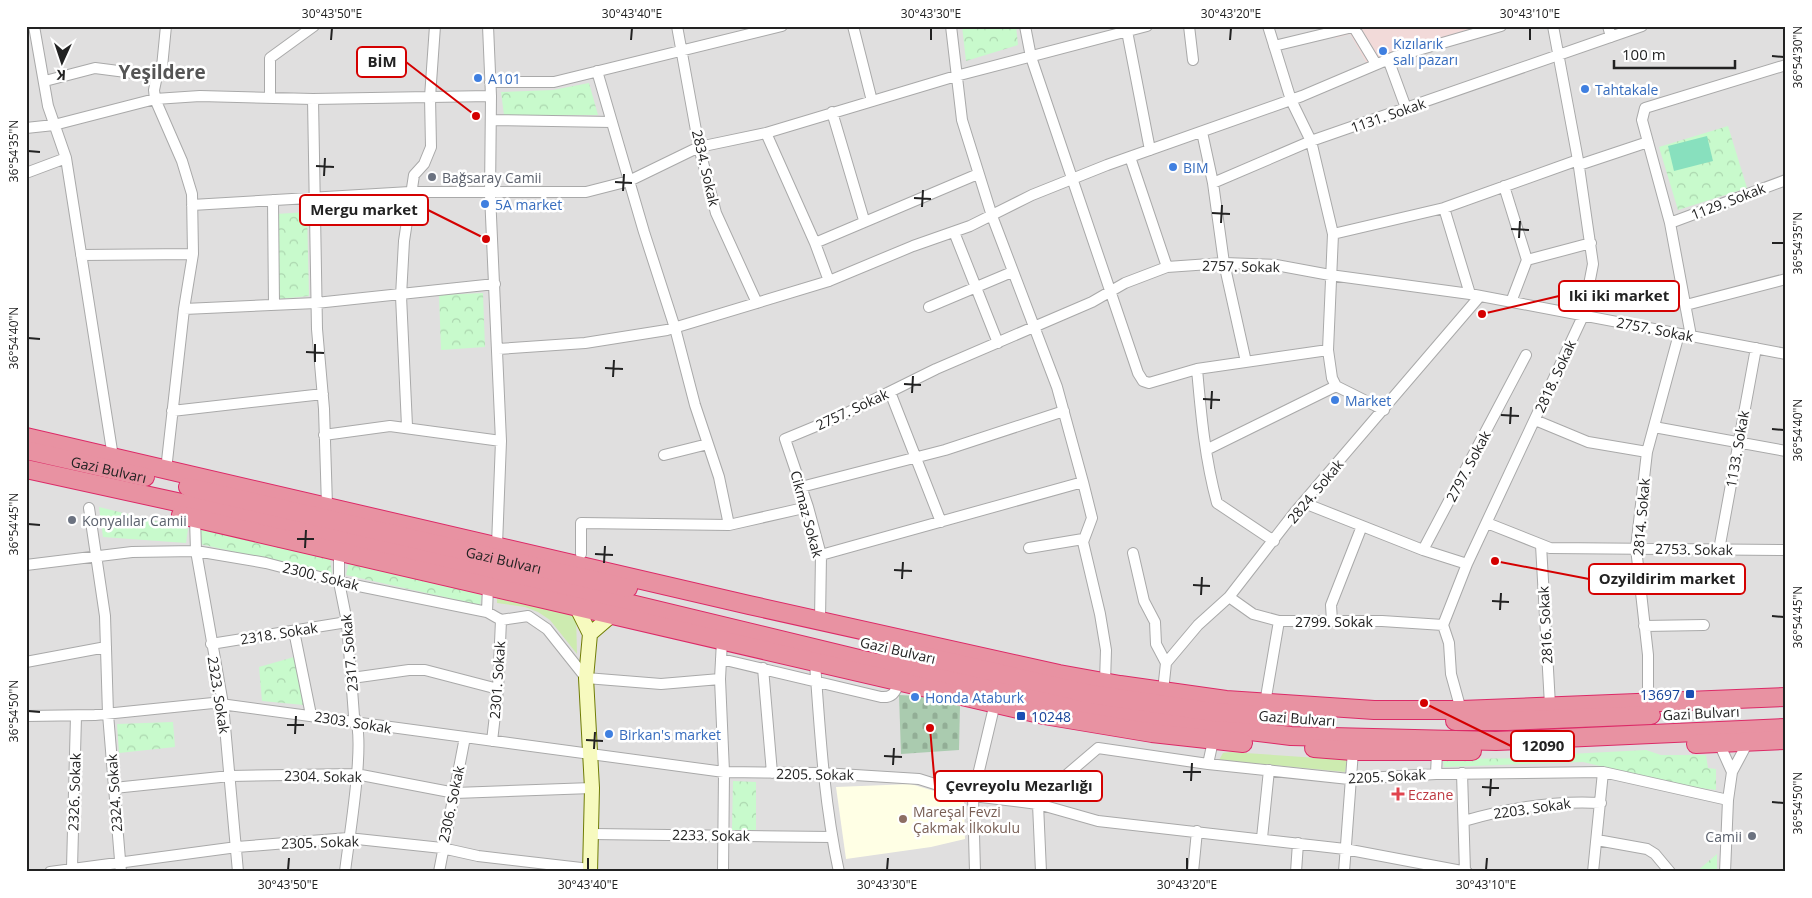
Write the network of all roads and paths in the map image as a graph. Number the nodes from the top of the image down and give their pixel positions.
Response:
1 (166, 26) edge
2 (314, 26) edge
3 (435, 26) edge
4 (488, 26) edge
5 (677, 26) edge
6 (782, 26) edge
7 (853, 26) edge
8 (951, 26) edge
9 (1025, 26) edge
10 (1147, 26) edge
11 (1188, 26) edge
12 (1268, 26) edge
13 (1501, 26) edge
14 (1553, 26) edge
15 (1608, 26) edge
16 (1642, 26) edge
17 (1355, 27) edge
18 (1127, 28) edge
19 (32, 30) edge
20 (1476, 30) edge
21 (1611, 37) junction
22 (1274, 46) junction
23 (683, 51) junction
24 (1559, 56) junction
25 (1031, 57) junction
26 (1388, 59) junction
27 (1193, 60) dead end
28 (1376, 64) junction
29 (1786, 65) edge
30 (597, 72) junction
31 (157, 76) junction
32 (956, 76) junction
33 (45, 81) junction
34 (490, 82) junction
35 (491, 96) junction
36 (270, 97) junction
37 (430, 97) junction
38 (155, 99) junction
39 (313, 99) junction
40 (1291, 100) junction
41 (872, 101) junction
42 (1406, 108) junction
43 (832, 112) junction
44 (491, 120) junction
45 (612, 122) junction
46 (54, 125) junction
47 (26, 128) edge
48 (766, 132) junction
49 (1202, 132) junction
50 (1311, 141) junction
51 (1648, 142) junction
52 (699, 147) junction
53 (1150, 150) junction
54 (1130, 157) junction
55 (66, 158) junction
56 (1578, 162) junction
57 (26, 173) edge
58 (978, 174) junction
59 (1073, 178) junction
60 (1786, 180) edge
61 (629, 181) junction
62 (1213, 183) junction
63 (1504, 186) junction
64 (410, 192) junction
65 (490, 194) junction
66 (314, 196) junction
67 (273, 200) junction
68 (192, 205) junction
69 (1444, 208) junction
70 (992, 216) junction
71 (864, 220) junction
72 (1670, 223) junction
73 (954, 232) junction
74 (1334, 234) junction
75 (815, 243) junction
76 (1591, 243) junction
77 (193, 254) junction
78 (82, 255) junction
79 (1527, 260) junction
80 (1224, 263) junction
81 (1166, 267) junction
82 (1012, 272) junction
83 (1330, 275) junction
84 (1786, 280) edge
85 (829, 281) junction
86 (495, 284) junction
87 (975, 287) junction
88 (1110, 292) junction
89 (1475, 295) junction
90 (400, 296) junction
91 (1511, 302) junction
92 (316, 303) junction
93 (757, 303) junction
94 (274, 305) junction
95 (1686, 305) junction
96 (929, 308) dead end
97 (184, 309) junction
98 (1583, 316) junction
99 (1033, 327) junction
100 (676, 328) junction
101 (1679, 334) junction
102 (1691, 336) junction
103 (998, 343) junction
104 (1756, 348) junction
105 (498, 349) junction
106 (1328, 350) junction
107 (1786, 354) edge
108 (1526, 355) dead end
109 (1246, 362) junction
110 (1197, 370) junction
111 (1336, 386) junction
112 (890, 392) junction
113 (323, 394) junction
114 (1384, 410) junction
115 (172, 411) junction
116 (1064, 411) junction
117 (1535, 420) junction
118 (407, 426) junction
119 (1654, 427) junction
120 (324, 436) junction
121 (26, 437) edge
122 (785, 439) joint
123 (501, 441) junction
124 (1738, 443) junction
125 (708, 444) junction
126 (26, 450) edge
127 (1206, 450) junction
128 (1786, 451) edge
129 (1647, 452) junction
130 (664, 455) dead end
131 (114, 457) junction
132 (916, 458) junction
133 (26, 469) edge
134 (166, 470) junction
135 (67, 478) junction
136 (1083, 482) junction
137 (801, 488) junction
138 (1304, 502) junction
139 (327, 506) junction
140 (808, 507) junction
141 (89, 508) dead end
142 (195, 518) junction
143 (941, 522) junction
144 (1487, 523) junction
145 (729, 525) junction
146 (1362, 526) junction
147 (1083, 539) junction
148 (1274, 541) junction
149 (497, 545) junction
150 (1541, 545) junction
151 (1029, 548) dead end
152 (1636, 548) junction
153 (1423, 550) junction
154 (1719, 550) junction
155 (1786, 550) edge
156 (196, 551) junction
157 (339, 552) junction
158 (1133, 553) dead end
159 (581, 554) dead end
160 (821, 555) junction
161 (95, 557) junction
162 (1467, 564) junction
163 (26, 565) edge
164 (339, 582) junction
165 (488, 586) junction
166 (1230, 598) junction
167 (576, 606) junction
168 (487, 612) junction
169 (612, 615) junction
170 (501, 620) junction
171 (820, 620) junction
172 (1279, 621) junction
173 (1332, 621) junction
174 (347, 622) junction
175 (1704, 625) dead end
176 (1444, 626) junction
177 (1644, 626) junction
178 (294, 631) junction
179 (590, 634) junction
180 (211, 644) junction
181 (106, 647) junction
182 (721, 650) junction
183 (26, 662) edge
184 (815, 663) junction
185 (1166, 663) junction
186 (763, 668) junction
187 (352, 678) junction
188 (586, 678) junction
189 (720, 679) junction
190 (816, 682) junction
191 (900, 682) junction
192 (1105, 682) junction
193 (498, 689) junction
194 (1162, 691) junction
195 (1786, 697) edge
196 (995, 703) junction
197 (1265, 703) junction
198 (1648, 703) junction
199 (223, 704) junction
200 (1550, 706) junction
201 (1786, 709) edge
202 (1461, 710) junction
203 (108, 714) junction
204 (311, 715) junction
205 (26, 716) edge
206 (76, 716) junction
207 (1507, 721) junction
208 (358, 724) junction
209 (1786, 728) edge
210 (466, 737) junction
211 (1545, 739) junction
212 (492, 740) junction
213 (1786, 740) edge
214 (1213, 741) junction
215 (1748, 742) junction
216 (1720, 743) junction
217 (1580, 748) junction
218 (1511, 750) junction
219 (1353, 751) junction
220 (1437, 752) junction
221 (590, 754) junction
222 (1208, 764) junction
223 (1269, 770) junction
224 (724, 772) junction
225 (1603, 772) junction
226 (1732, 772) junction
227 (772, 773) junction
228 (823, 773) junction
229 (1462, 773) junction
230 (356, 774) junction
231 (1436, 774) junction
232 (230, 776) junction
233 (1349, 779) junction
234 (114, 788) junction
235 (592, 788) junction
236 (455, 793) junction
237 (973, 796) junction
238 (1728, 800) junction
239 (1600, 802) junction
240 (1038, 804) junction
241 (1464, 821) junction
242 (1197, 831) junction
243 (592, 834) junction
244 (723, 835) junction
245 (831, 837) junction
246 (348, 838) junction
247 (1262, 838) junction
248 (1597, 840) junction
249 (1298, 843) junction
250 (237, 847) junction
251 (442, 848) junction
252 (1345, 849) junction
253 (1405, 866) edge
254 (120, 867) edge
255 (72, 868) junction
256 (53, 871) edge
257 (590, 871) edge
258 (973, 871) edge
259 (238, 872) edge
260 (345, 872) edge
261 (439, 872) edge
262 (722, 872) edge
263 (839, 872) edge
264 (1041, 872) edge
265 (1193, 872) edge
266 (1296, 872) edge
267 (1344, 872) edge
268 (1466, 872) edge
269 (1594, 872) edge
270 (1670, 872) edge
271 (1725, 872) edge

1 - 31 street
2 - 36 street
3 - 37 street
4 - 34 street
5 - 23 street, 2834. Sokak
6 - 23 street
7 - 41 street
8 - 32 street
9 - 25 street
10 - 18 street
11 - 27 street
12 - 22 street
13 - 20 street
14 - 24 street, 2818. Sokak
15 - 21 street
16 - 21 street, 1131. Sokak
17 - 22 street
17 - 28 street
18 - 25 street
18 - 53 street
19 - 33 street
20 - 26 street
21 - 24 street, 1131. Sokak
22 - 40 street
23 - 30 street
23 - 52 street, 2834. Sokak
24 - 42 street, 1131. Sokak
24 - 56 street, 2818. Sokak
25 - 32 street
25 - 59 street
26 - 28 street
26 - 42 street
28 - 40 street
29 - 51 street
30 - 34 street
30 - 45 street
31 - 33 street
31 - 38 street
32 - 41 street
32 - 58 street
33 - 46 street
34 - 35 street
35 - 37 street
35 - 44 street
36 - 38 street
36 - 39 street
37 - 39 street
37 - 64 street
38 - 46 street
38 - 68 street
39 - 66 street
40 - 49 street
40 - 50 street
41 - 43 street
42 - 50 street, 1131. Sokak
43 - 48 street
43 - 71 street
44 - 45 street
44 - 65 street
45 - 61 street
46 - 47 street
46 - 55 street
48 - 52 street
48 - 75 street
49 - 53 street
49 - 62 street
50 - 62 street, 1131. Sokak
50 - 74 street
51 - 56 street
51 - 72 street
52 - 61 street
52 - 93 street, 2834. Sokak
53 - 54 street
54 - 59 street
54 - 81 street
55 - 57 street
55 - 78 street
56 - 63 street
56 - 76 street, 2818. Sokak
58 - 70 street
58 - 71 street
59 - 70 street
59 - 88 street
60 - 72 street, 1129. Sokak
61 - 65 street
61 - 100 street
62 - 80 street
63 - 69 street
63 - 79 street
64 - 65 street
64 - 66 street
64 - 90 street
65 - 86 street
66 - 67 street
66 - 92 street
67 - 68 street
67 - 94 street
68 - 77 street
69 - 74 street
69 - 89 street
70 - 73 street
70 - 82 street
71 - 75 street
72 - 95 street
73 - 85 street
73 - 87 street
74 - 83 street
75 - 85 street
76 - 79 street
76 - 98 street, 2818. Sokak
77 - 78 street
77 - 97 street
78 - 131 street
79 - 91 street
80 - 81 street, 2757. Sokak
80 - 83 street, 2757. Sokak
80 - 109 street
81 - 88 street, 2757. Sokak
82 - 87 street
82 - 99 street
83 - 89 street, 2757. Sokak
83 - 106 street
84 - 95 street
85 - 93 street
86 - 90 street
86 - 105 street
87 - 96 street
87 - 103 street
88 - 99 street, 2757. Sokak
88 - 110 street
89 - 91 street, 2757. Sokak
89 - 114 street, 2824. Sokak
90 - 92 street
90 - 118 street
91 - 98 street, 2757. Sokak
92 - 94 street
92 - 113 street
93 - 100 street
94 - 97 street
95 - 102 street
97 - 115 street
98 - 101 street, 2757. Sokak
98 - 117 street, 2818. Sokak
99 - 103 street, 2757. Sokak
99 - 116 street
100 - 105 street
100 - 125 street
101 - 102 street, 2757. Sokak
101 - 119 street, 2814. Sokak
102 - 104 street, 2757. Sokak
103 - 112 street, 2757. Sokak
104 - 107 street, 2757. Sokak
104 - 124 street, 1133. Sokak
105 - 123 street
106 - 109 street
106 - 111 street
108 - 153 street, 2797. Sokak
109 - 110 street
110 - 127 street
111 - 114 street
111 - 127 street
112 - 122 street, 2757. Sokak
112 - 132 street
113 - 115 street
113 - 120 street
114 - 138 street, 2824. Sokak
115 - 134 street
116 - 132 street
116 - 136 street
117 - 129 street
117 - 144 street, 2818. Sokak
118 - 120 street
118 - 123 street
119 - 124 street
119 - 129 street, 2814. Sokak
120 - 139 street
121 - 131 highway
122 - 137 street, Cikmaz Sokak
123 - 149 street
124 - 128 street
124 - 154 street, 1133. Sokak
125 - 130 street
125 - 145 street
126 - 207 highway, Gazi Bulvarı
127 - 148 street
129 - 152 street, 2814. Sokak
131 - 134 highway
132 - 137 street
132 - 143 street
133 - 135 highway, Gazi Bulvarı
134 - 139 highway
135 - 142 highway
135 - 211 highway, Gazi Bulvarı
136 - 143 street
136 - 147 street
137 - 140 street, Cikmaz Sokak
138 - 146 street
138 - 148 street, 2824. Sokak
139 - 149 highway
140 - 145 street
140 - 160 street, Cikmaz Sokak
141 - 161 street, 2324. Sokak
142 - 156 street, 2323. Sokak
142 - 157 highway
143 - 160 street
144 - 150 street, 2753. Sokak
144 - 162 street, 2818. Sokak
145 - 159 street
146 - 153 street
146 - 173 street
147 - 151 street
147 - 192 street
148 - 166 street, 2824. Sokak
149 - 171 highway
150 - 152 street, 2753. Sokak
150 - 200 street, 2816. Sokak
152 - 154 street, 2753. Sokak
152 - 177 street, 2814. Sokak
153 - 162 street
154 - 155 street, 2753. Sokak
156 - 161 street, 2300. Sokak
156 - 164 street, 2300. Sokak
156 - 180 street, 2323. Sokak
157 - 164 street, 2317. Sokak
157 - 165 highway
158 - 185 street
160 - 171 street, Cikmaz Sokak
161 - 163 street, 2300. Sokak
161 - 181 street, 2324. Sokak
162 - 176 street, 2818. Sokak
164 - 168 street, 2300. Sokak
164 - 174 street, 2317. Sokak
165 - 167 highway
165 - 168 street
166 - 172 street, 2799. Sokak
166 - 185 street, 2824. Sokak
167 - 169 highway
167 - 179 main road
168 - 170 street, 2300. Sokak
169 - 179 main road
169 - 182 highway
170 - 188 street
170 - 193 street, 2301. Sokak
171 - 192 highway
172 - 173 street, 2799. Sokak
172 - 197 street
173 - 176 street, 2799. Sokak
174 - 178 street, 2318. Sokak
174 - 187 street, 2317. Sokak
175 - 177 street
176 - 202 street
177 - 198 street, 2814. Sokak
178 - 180 street, 2318. Sokak
178 - 204 street
179 - 188 main road
180 - 199 street, 2323. Sokak
181 - 183 street
181 - 203 street, 2324. Sokak
182 - 184 highway
182 - 186 street
182 - 189 street
184 - 190 street
184 - 191 highway
185 - 194 street
186 - 190 street
186 - 227 street
187 - 193 street
187 - 208 street, 2317. Sokak
188 - 189 street
188 - 221 main road
189 - 224 street
190 - 191 street
190 - 228 street
191 - 196 highway
192 - 194 highway
193 - 212 street, 2301. Sokak
194 - 197 highway
195 - 198 highway
196 - 214 highway
196 - 237 street
197 - 202 highway
198 - 200 highway
199 - 203 street, 2303. Sokak
199 - 204 street, 2303. Sokak
199 - 232 street, 2323. Sokak
200 - 202 highway
200 - 207 highway
201 - 207 highway, Gazi Bulvarı
202 - 207 highway
203 - 206 street, 2303. Sokak
203 - 234 street, 2324. Sokak
204 - 208 street, 2303. Sokak
205 - 206 street, 2303. Sokak
206 - 255 street, 2326. Sokak
208 - 210 street, 2303. Sokak
208 - 230 street, 2317. Sokak
209 - 211 highway, Gazi Bulvarı
210 - 212 street, 2303. Sokak
210 - 236 street, 2306. Sokak
211 - 217 highway
211 - 218 highway
212 - 221 street, 2303. Sokak
213 - 215 highway
214 - 219 highway
214 - 222 street
215 - 216 highway
215 - 226 street
216 - 217 highway
216 - 226 street
217 - 218 highway
218 - 220 highway
219 - 220 highway
219 - 233 street
220 - 231 street
221 - 224 street, 2205. Sokak
221 - 235 main road
222 - 223 street, 2205. Sokak
222 - 240 street, 2205. Sokak
223 - 233 street, 2205. Sokak
223 - 247 street
224 - 227 street, 2205. Sokak
224 - 244 street
225 - 229 street, 2205. Sokak
225 - 238 street, 2205. Sokak
225 - 239 street
226 - 238 street
227 - 228 street, 2205. Sokak
228 - 237 street, 2205. Sokak
228 - 245 street
229 - 231 street, 2205. Sokak
229 - 241 street
230 - 232 street, 2304. Sokak
230 - 236 street, 2304. Sokak
230 - 246 street, 2317. Sokak
231 - 233 street, 2205. Sokak
232 - 234 street, 2304. Sokak
232 - 250 street, 2323. Sokak
233 - 252 street
234 - 254 street, 2324. Sokak
235 - 236 street, 2304. Sokak
235 - 243 main road
236 - 251 street, 2306. Sokak
237 - 240 street, 2205. Sokak
237 - 258 street
238 - 271 street
239 - 241 street, 2203. Sokak
239 - 248 street
240 - 242 street, 2205. Sokak
240 - 264 street
241 - 268 street
242 - 247 street, 2205. Sokak
242 - 265 street
243 - 244 street, 2233. Sokak
243 - 257 main road
244 - 245 street, 2233. Sokak
244 - 262 street
245 - 263 street
246 - 250 street, 2305. Sokak
246 - 251 street, 2305. Sokak
246 - 260 street, 2317. Sokak
247 - 249 street, 2205. Sokak
248 - 269 street
248 - 270 street
249 - 252 street, 2205. Sokak
249 - 266 street
250 - 254 street, 2305. Sokak
250 - 259 street, 2323. Sokak
251 - 257 street, 2305. Sokak
251 - 261 street, 2306. Sokak
252 - 253 street, 2205. Sokak
252 - 267 street
253 - 268 street, 2205. Sokak
254 - 255 street, 2305. Sokak
255 - 256 street, 2305. Sokak

